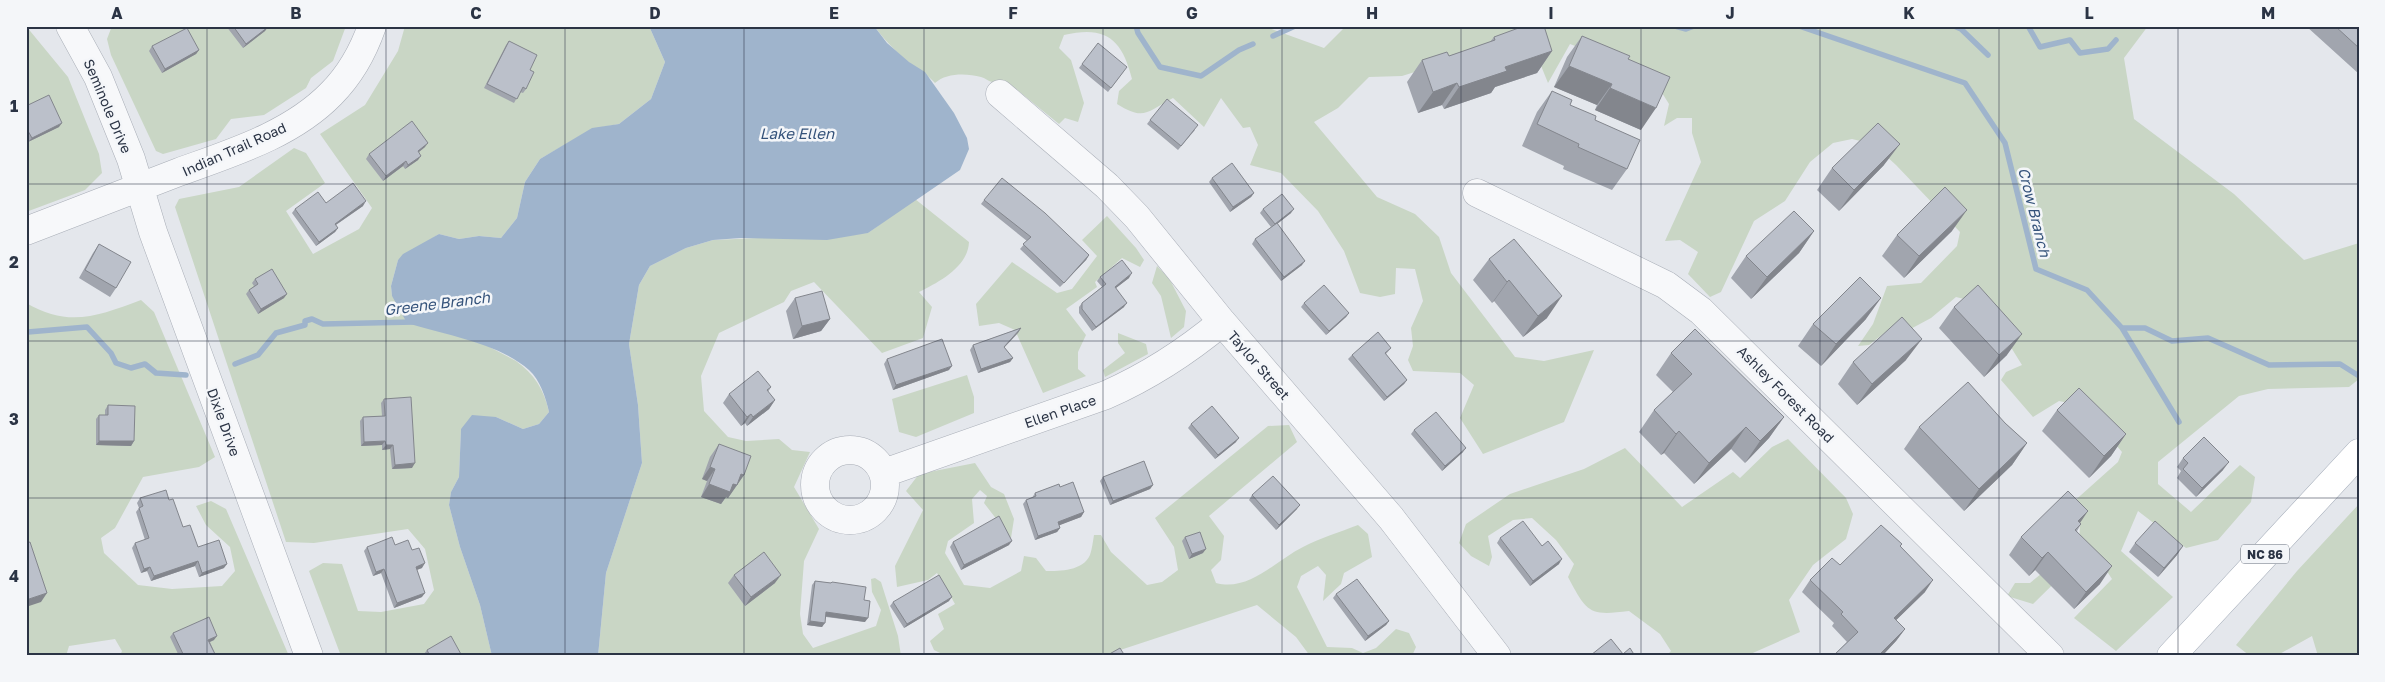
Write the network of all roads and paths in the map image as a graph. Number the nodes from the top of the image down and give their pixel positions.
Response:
1 (70, 26) edge
2 (372, 26) edge
3 (1000, 94) dead end
4 (140, 188) junction
5 (1478, 193) dead end
6 (26, 231) edge
7 (1222, 322) junction
8 (2359, 453) edge
9 (884, 473) dead end
10 (309, 656) edge
11 (1497, 656) edge
12 (2050, 656) edge
13 (2171, 656) edge

1 - 4 street, Seminole Drive
2 - 4 street, Indian Trail Road
3 - 7 street, Taylor Street
4 - 6 street, Indian Trail Road
4 - 10 street, Dixie Drive
5 - 12 street, Ashley Forest Road
7 - 9 street, Ellen Place
7 - 11 street, Taylor Street
8 - 13 main road, NC 86

